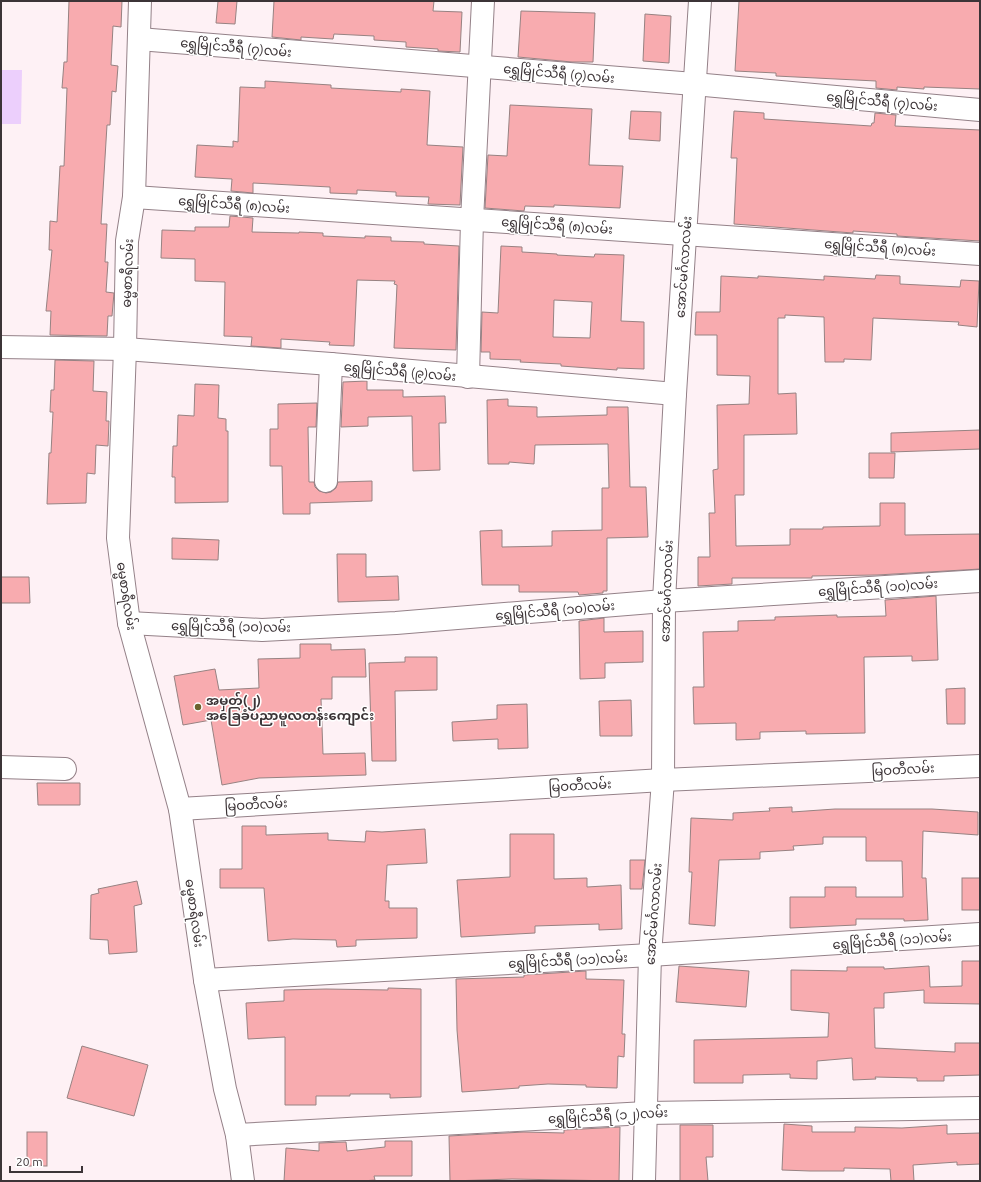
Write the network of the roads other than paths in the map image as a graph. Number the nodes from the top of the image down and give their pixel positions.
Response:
1 (140, 1) edge
2 (483, 1) edge
3 (700, 1) edge
4 (138, 39) junction
5 (479, 66) junction
6 (694, 84) junction
7 (980, 110) edge
8 (134, 197) junction
9 (472, 220) junction
10 (685, 234) junction
11 (980, 254) edge
12 (1, 348) edge
13 (125, 349) junction
14 (331, 364) junction
15 (468, 377) junction
16 (675, 394) junction
17 (326, 481) dead end
18 (980, 581) edge
19 (664, 601) junction
20 (129, 623) junction
21 (980, 766) edge
22 (1, 767) edge
23 (65, 769) dead end
24 (663, 780) junction
25 (180, 809) junction
26 (980, 934) edge
27 (650, 955) junction
28 (205, 980) junction
29 (980, 1108) edge
30 (646, 1113) junction
31 (237, 1135) junction
32 (243, 1181) edge
33 (644, 1181) edge

1 - 4 street, ဓမ္မစာရီလမ်း
2 - 5 street
3 - 6 street, အောင်မင်္ဂလာလမ်း
4 - 5 street, ရွှေမြိုင်သီရီ (၇)လမ်း
4 - 8 street, ဓမ္မစာရီလမ်း
5 - 6 street, ရွှေမြိုင်သီရီ (၇)လမ်း
5 - 9 street
6 - 7 street, ရွှေမြိုင်သီရီ (၇)လမ်း
6 - 10 street, အောင်မင်္ဂလာလမ်း
8 - 9 street, ရွှေမြိုင်သီရီ (၈)လမ်း
8 - 13 street, ဓမ္မစာရီလမ်း
9 - 10 street, ရွှေမြိုင်သီရီ (၈)လမ်း
9 - 15 street
10 - 11 street, ရွှေမြိုင်သီရီ (၈)လမ်း
10 - 16 street, အောင်မင်္ဂလာလမ်း
12 - 13 street, ရွှေမြိုင်သီရီ (၉)လမ်း
13 - 14 street, ရွှေမြိုင်သီရီ (၉)လမ်း
13 - 20 street, ဓမ္မစာရီလမ်း
14 - 15 street, ရွှေမြိုင်သီရီ (၉)လမ်း
14 - 17 street
15 - 16 street, ရွှေမြိုင်သီရီ (၉)လမ်း
16 - 19 street, အောင်မင်္ဂလာလမ်း
18 - 19 street, ရွှေမြိုင်သီရီ (၁၀)လမ်း
19 - 20 street, ရွှေမြိုင်သီရီ (၁၀)လမ်း
19 - 24 street, အောင်မင်္ဂလာလမ်း
20 - 25 street, ဓမ္မစာရီလမ်း
21 - 24 street, မြဝတီလမ်း
22 - 23 street
24 - 25 street, မြဝတီလမ်း
24 - 27 street, အောင်မင်္ဂလာလမ်း
25 - 28 street, ဓမ္မစာရီလမ်း
26 - 27 street, ရွှေမြိုင်သီရီ (၁၁)လမ်း
27 - 28 street, ရွှေမြိုင်သီရီ (၁၁)လမ်း
27 - 30 street, အောင်မင်္ဂလာလမ်း
28 - 31 street, ဓမ္မစာရီလမ်း
29 - 30 street, ရွှေမြိုင်သီရီ (၁၂)လမ်း
30 - 31 street, ရွှေမြိုင်သီရီ (၁၂)လမ်း
30 - 33 street, အောင်မင်္ဂလာလမ်း
31 - 32 street, ဓမ္မစာရီလမ်း

